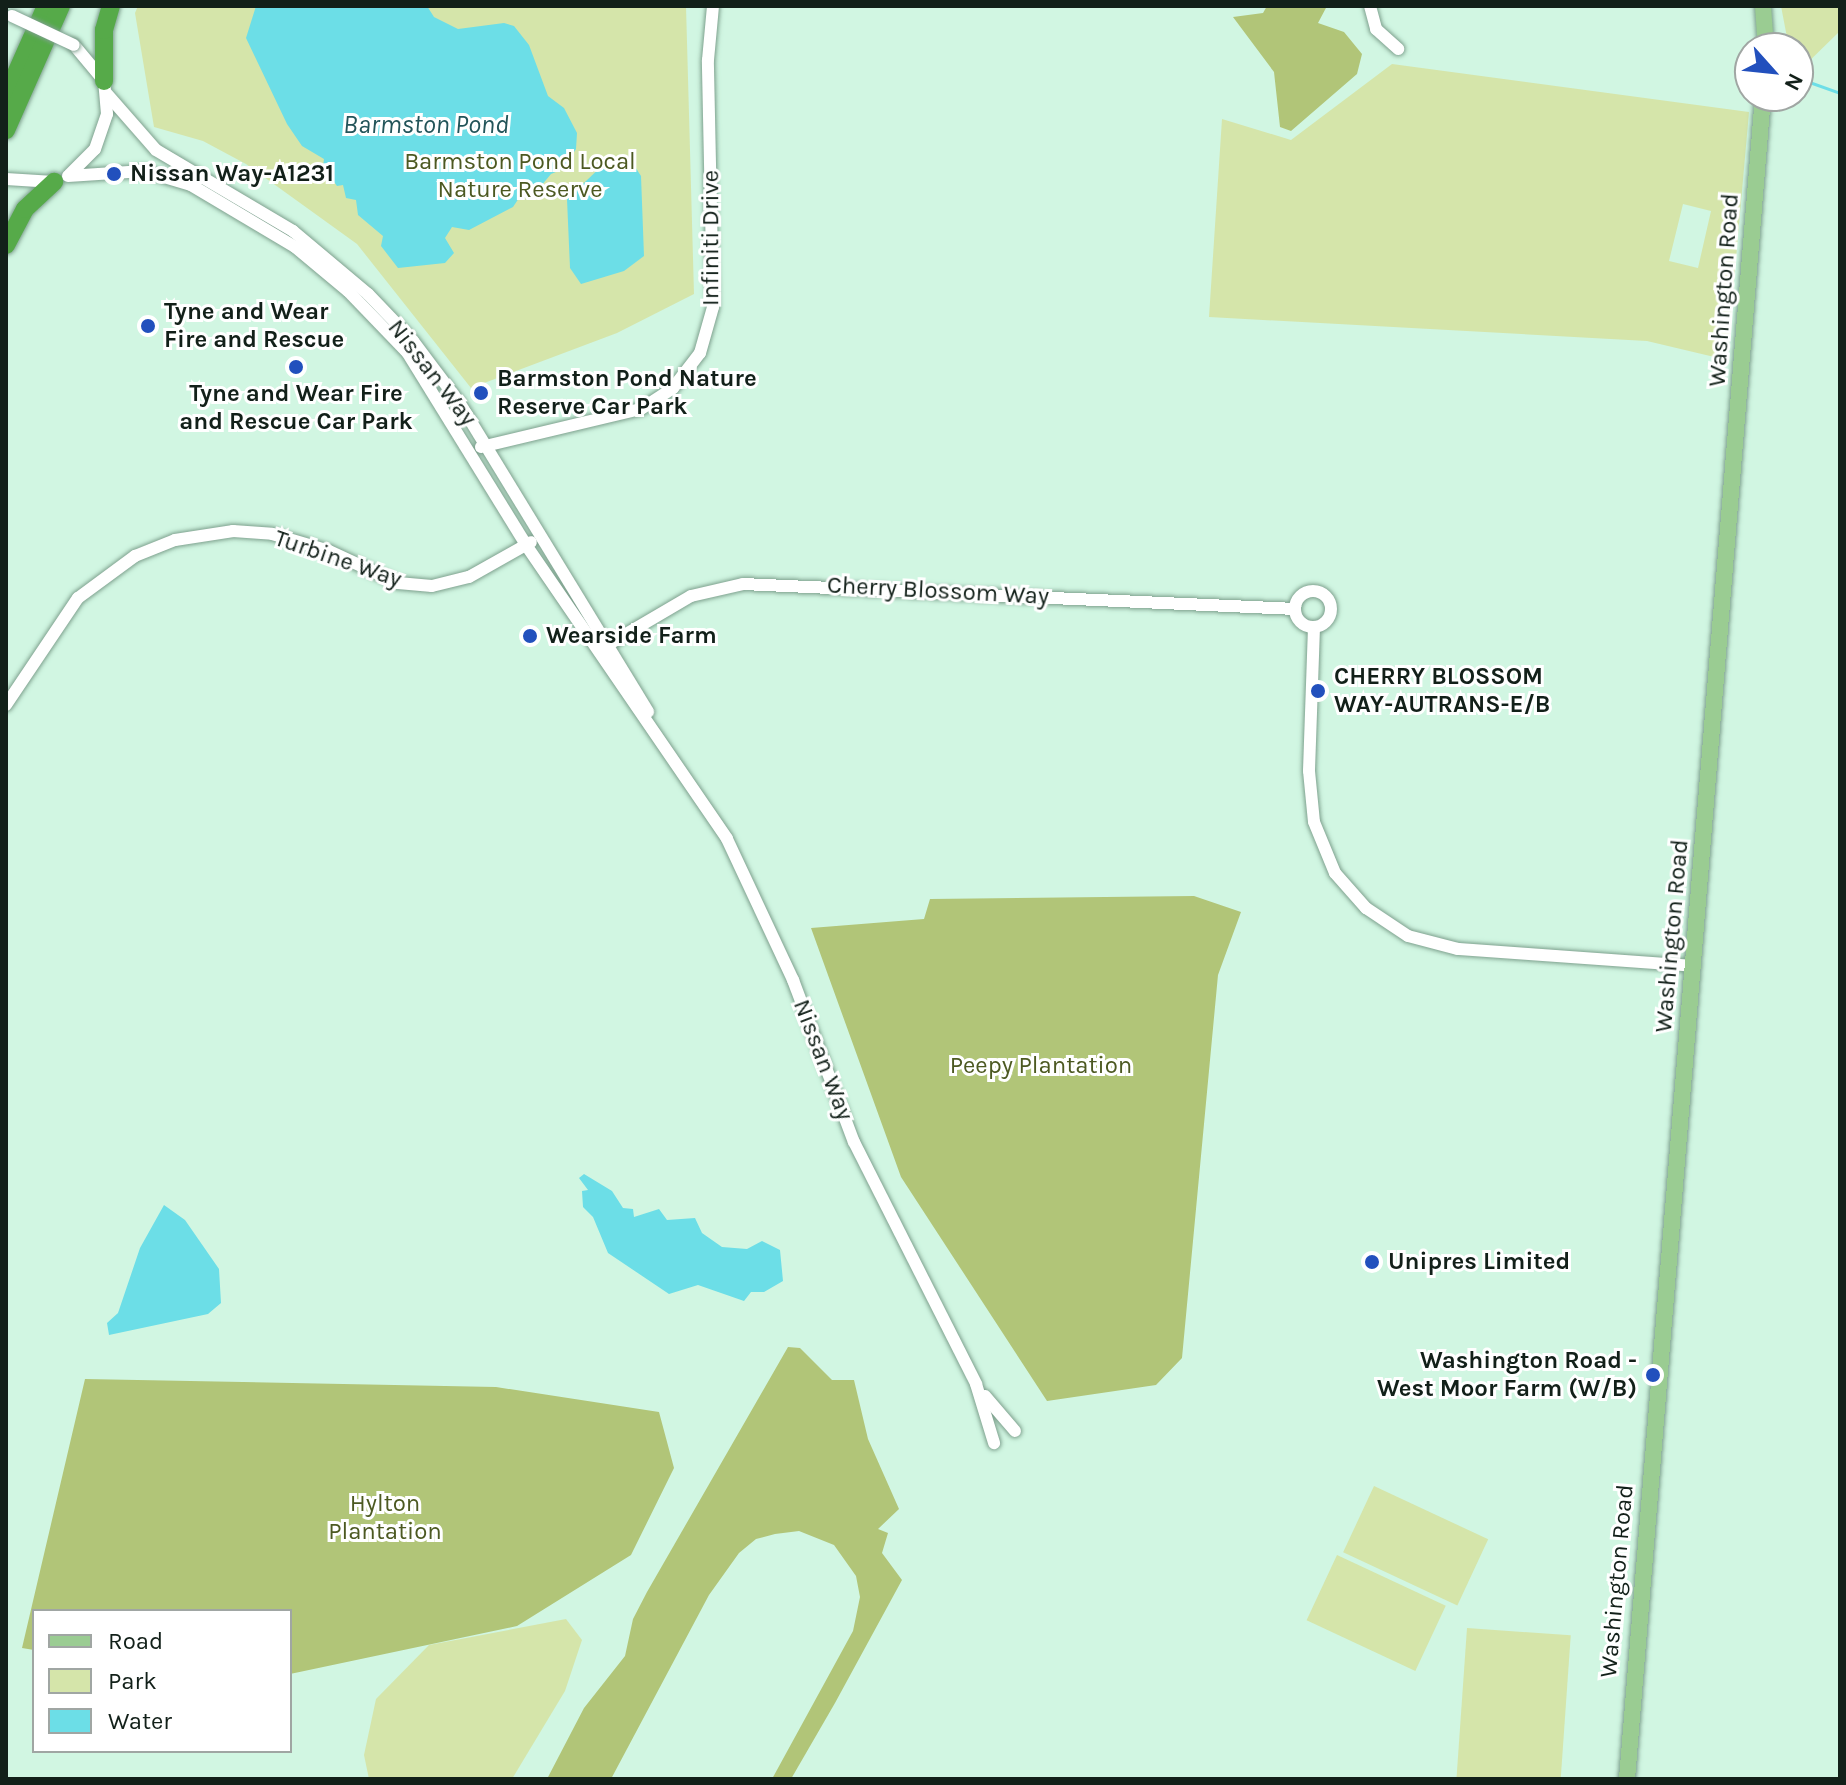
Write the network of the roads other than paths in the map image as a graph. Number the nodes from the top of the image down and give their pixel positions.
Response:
1 (46, 6) edge
2 (61, 6) edge
3 (111, 6) edge
4 (713, 6) edge
5 (1370, 6) edge
6 (1763, 6) edge
7 (9, 15) edge
8 (1765, 32) edge
9 (1383, 39) junction
10 (1371, 48) dead end
11 (1398, 49) dead end
12 (105, 88) junction
13 (6, 96) edge
14 (1762, 112) edge
15 (6, 130) edge
16 (61, 179) junction
17 (12, 181) edge
18 (6, 245) edge
19 (486, 445) junction
20 (471, 451) junction
21 (540, 535) junction
22 (526, 545) junction
23 (1295, 609) junction
24 (1314, 627) junction
25 (610, 643) junction
26 (598, 651) junction
27 (6, 705) edge
28 (663, 740) junction
29 (1694, 966) junction
30 (976, 1384) junction
31 (1015, 1431) dead end
32 (994, 1443) dead end
33 (1627, 1779) edge

1 - 13 highway
2 - 15 highway
3 - 12 highway
4 - 19 street, Infiniti Drive
5 - 9 street
6 - 8 main road
7 - 12 street, Nissan Way, bridge
9 - 10 street
9 - 11 street
12 - 16 street
12 - 19 street, Nissan Way
14 - 29 main road, Washington Road
16 - 17 street, Nissan Way
16 - 18 highway
16 - 20 street, Nissan Way
19 - 20 street, Infiniti Drive
19 - 21 street, Nissan Way
20 - 22 street, Nissan Way
21 - 22 street, Turbine Way
21 - 25 street, Nissan Way
22 - 26 street, Nissan Way
22 - 27 street, Turbine Way
23 - 24 street
23 - 24 street, Cherry Blossom Way
23 - 25 street, Cherry Blossom Way
24 - 29 street, Cherry Blossom Way
25 - 26 street, Cherry Blossom Way
25 - 28 street, Nissan Way
26 - 28 street, Nissan Way
28 - 30 street, Nissan Way
29 - 33 main road, Washington Road
30 - 31 street
30 - 32 street

